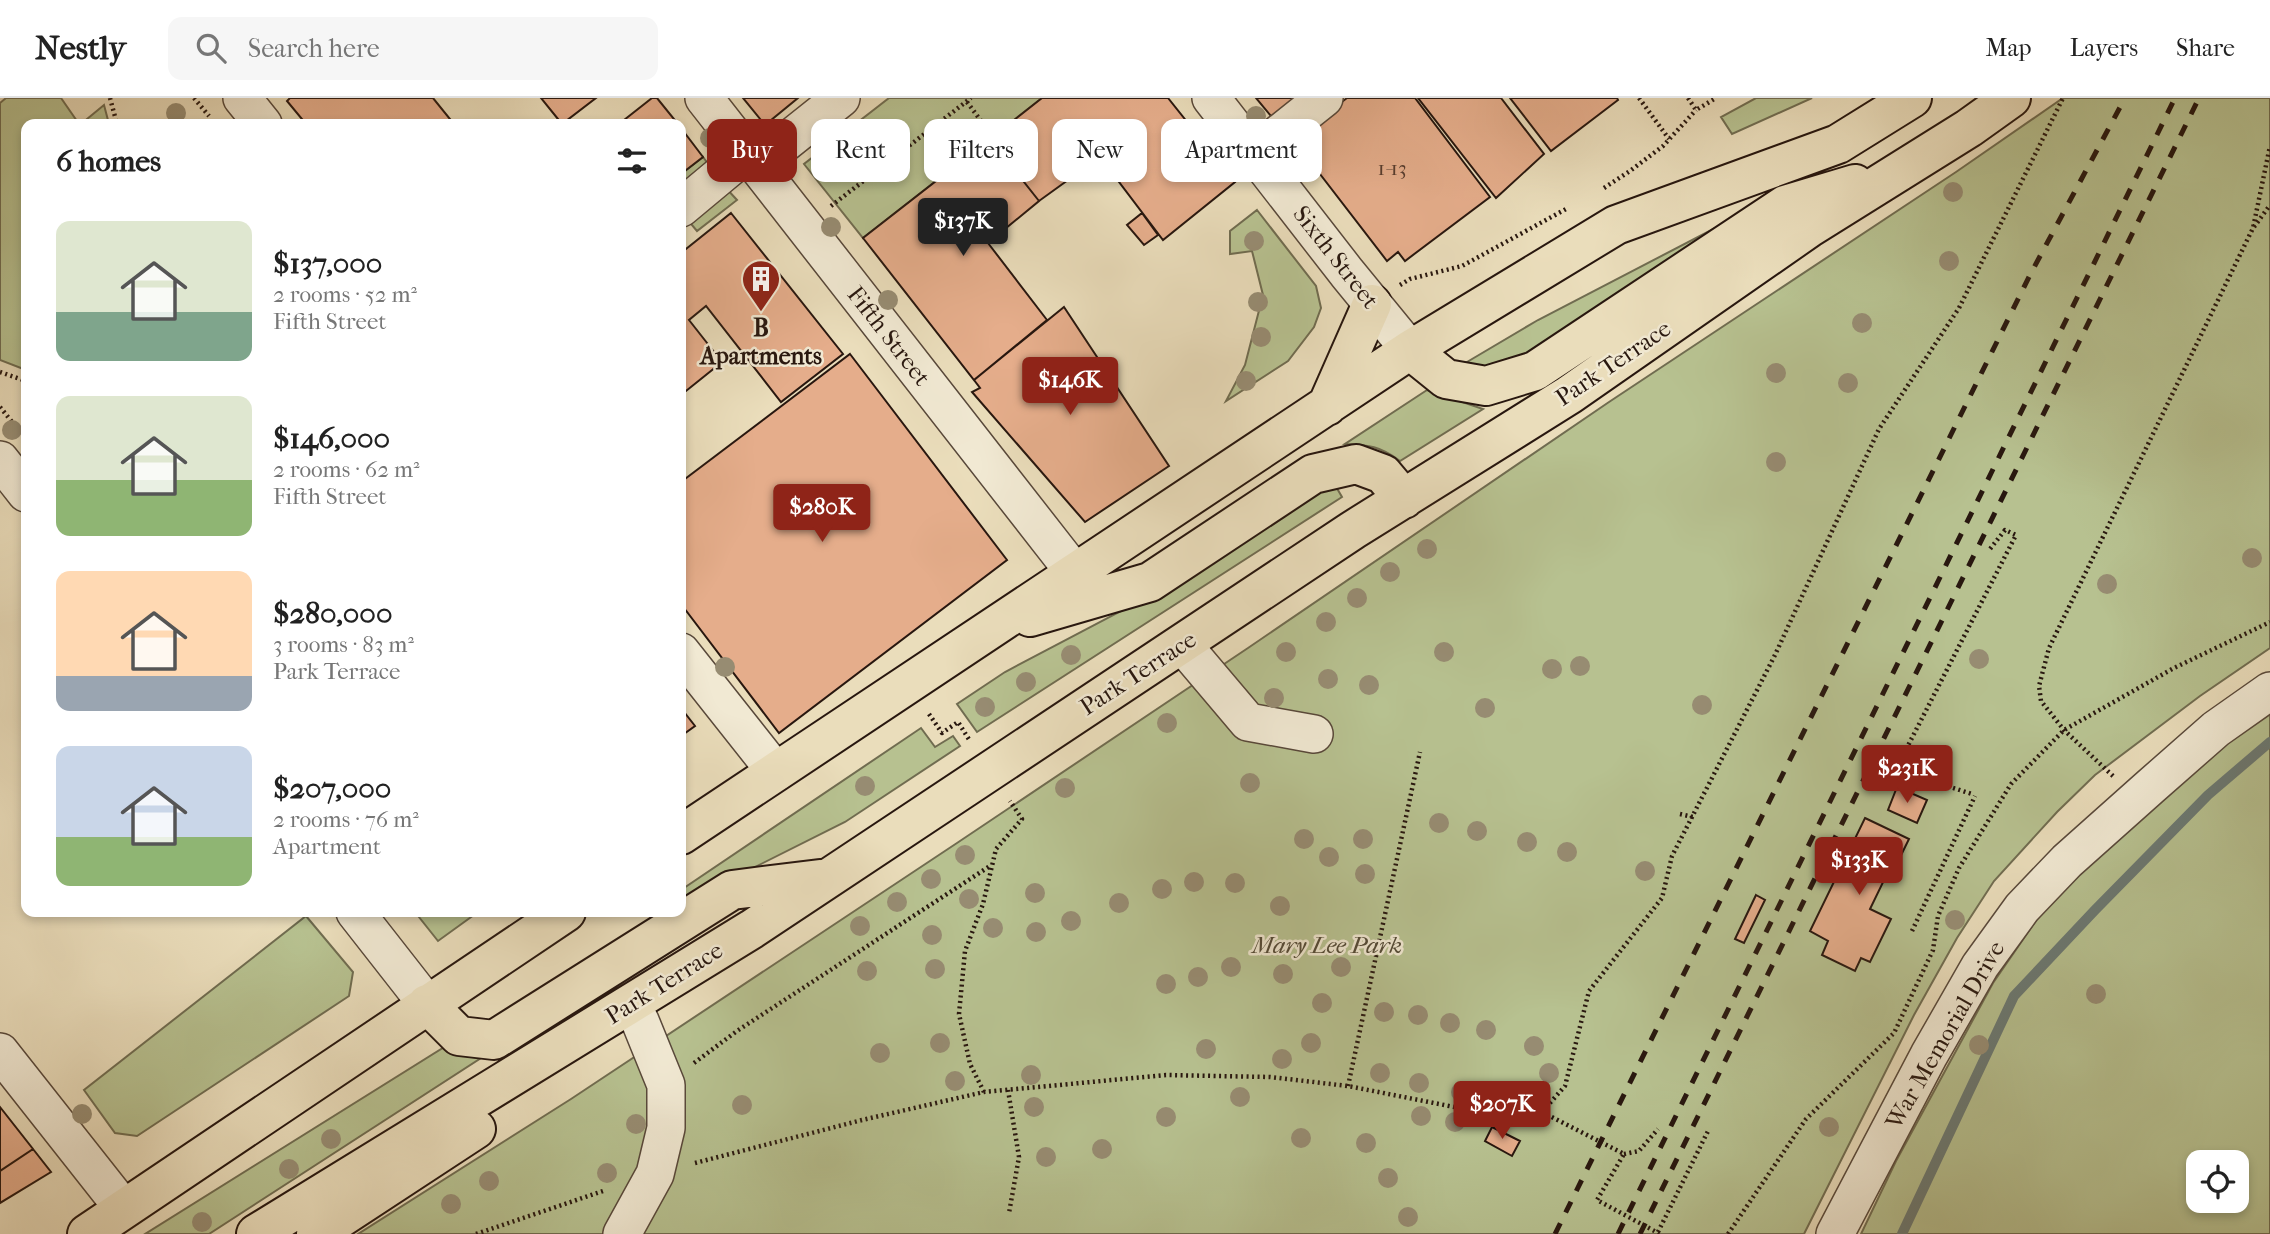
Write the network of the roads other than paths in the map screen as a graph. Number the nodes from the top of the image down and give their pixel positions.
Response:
1 (242, 98) edge
2 (704, 98) edge
3 (841, 98) edge
4 (1211, 98) edge
5 (1324, 98) edge
6 (1912, 98) edge
7 (2011, 98) edge
8 (259, 119) edge
9 (721, 119) edge
10 (1228, 119) edge
11 (1298, 119) edge
12 (797, 128) edge
13 (1900, 171) junction
14 (719, 182) edge
15 (770, 182) edge
16 (1282, 182) edge
17 (686, 205) edge
18 (1385, 295) junction
19 (1410, 350) junction
20 (1327, 406) junction
21 (10, 446) edge
22 (21, 479) edge
23 (1404, 499) junction
24 (1075, 573) junction
25 (991, 629) junction
26 (1182, 644) junction
27 (686, 658) edge
28 (2270, 691) edge
29 (1314, 734) dead end
30 (776, 772) junction
31 (686, 832) edge
32 (829, 878) junction
33 (359, 917) edge
34 (558, 917) edge
35 (752, 929) junction
36 (427, 1004) junction
37 (640, 1021) junction
38 (0, 1052) edge
39 (124, 1209) junction
40 (87, 1234) edge
41 (256, 1234) edge
42 (316, 1234) edge
43 (622, 1234) edge
44 (1835, 1234) edge

1 - 8 street
2 - 9 street, Fifth Street
3 - 12 street
4 - 10 street, Sixth Street
5 - 11 street
6 - 19 highway
7 - 13 highway, Park Terrace
13 - 19 highway
13 - 23 highway, Park Terrace
14 - 17 street
15 - 24 street, Fifth Street
16 - 18 street, Sixth Street
18 - 19 street, Sixth Street
18 - 20 highway
19 - 20 highway
20 - 24 highway
21 - 22 street
23 - 25 highway
23 - 26 highway, Park Terrace
24 - 25 highway
25 - 30 highway
26 - 29 street
26 - 32 highway, Park Terrace
27 - 30 street
28 - 44 street, War Memorial Drive
30 - 31 highway
32 - 35 highway, Park Terrace
32 - 36 highway
33 - 36 street
34 - 36 highway
35 - 37 highway
35 - 41 highway, Park Terrace
36 - 39 highway
37 - 42 highway
37 - 43 street
38 - 39 street
39 - 40 highway

